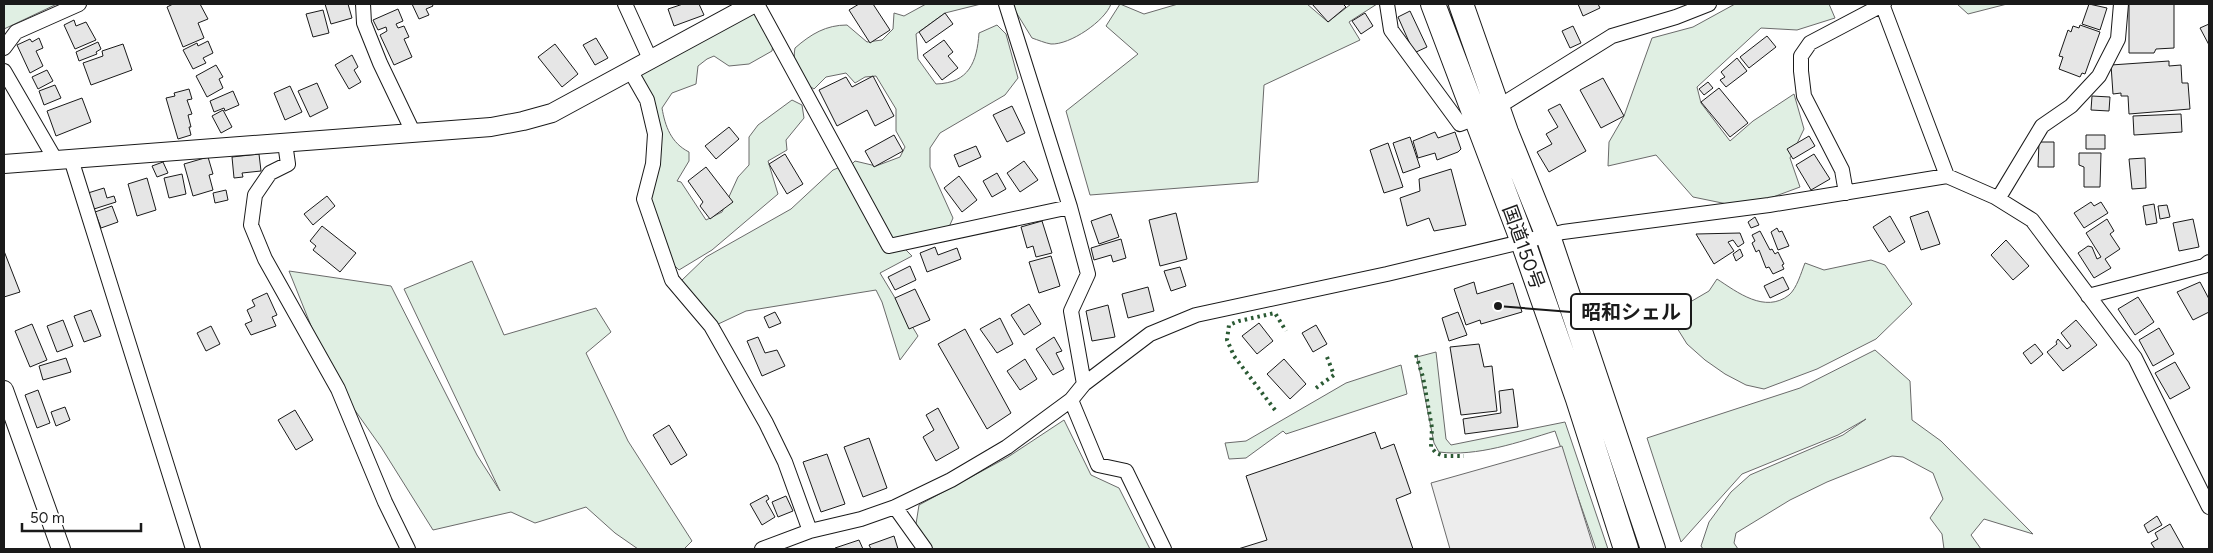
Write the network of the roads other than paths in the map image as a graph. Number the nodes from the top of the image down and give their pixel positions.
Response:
1 (79, 4) edge
2 (362, 4) edge
3 (625, 4) edge
4 (755, 4) edge
5 (1006, 4) edge
6 (1387, 4) edge
7 (1433, 4) edge
8 (1461, 4) edge
9 (1710, 4) edge
10 (1883, 4) edge
11 (2121, 4) edge
12 (4, 48) edge
13 (651, 61) junction
14 (4, 71) edge
15 (631, 72) junction
16 (1498, 107) junction
17 (1476, 118) junction
18 (413, 132) junction
19 (285, 142) junction
20 (63, 159) junction
21 (4, 164) edge
22 (1946, 176) junction
23 (1846, 193) junction
24 (1998, 199) junction
25 (1070, 207) junction
26 (1548, 236) junction
27 (1523, 242) junction
28 (2209, 262) edge
29 (2088, 296) junction
30 (1084, 384) junction
31 (4, 390) edge
32 (1071, 400) junction
33 (895, 507) junction
34 (2209, 507) edge
35 (810, 531) junction
36 (61, 549) edge
37 (193, 549) edge
38 (408, 549) edge
39 (762, 549) edge
40 (924, 549) edge
41 (1164, 549) edge
42 (1626, 549) edge
43 (1653, 549) edge

1 - 12 street
2 - 18 street
3 - 13 street
4 - 13 street
4 - 25 street
5 - 25 street
6 - 17 street
7 - 17 highway, 国道150号
8 - 16 highway, 国道150号
9 - 16 street
10 - 22 street
10 - 23 street
11 - 24 street
13 - 15 street
14 - 20 street
15 - 18 street
15 - 35 street
16 - 26 highway, 国道150号
17 - 27 highway, 国道150号
18 - 19 street
19 - 20 street
19 - 38 street
20 - 21 street
20 - 37 street
22 - 23 street
22 - 24 street
23 - 26 street
24 - 29 street
25 - 30 street
26 - 27 street
26 - 43 highway, 国道150号
27 - 30 street
27 - 42 highway, 国道150号
28 - 29 street
29 - 34 street
30 - 32 street
31 - 36 street
32 - 33 street
32 - 41 street
33 - 35 street
33 - 40 street
35 - 39 street

